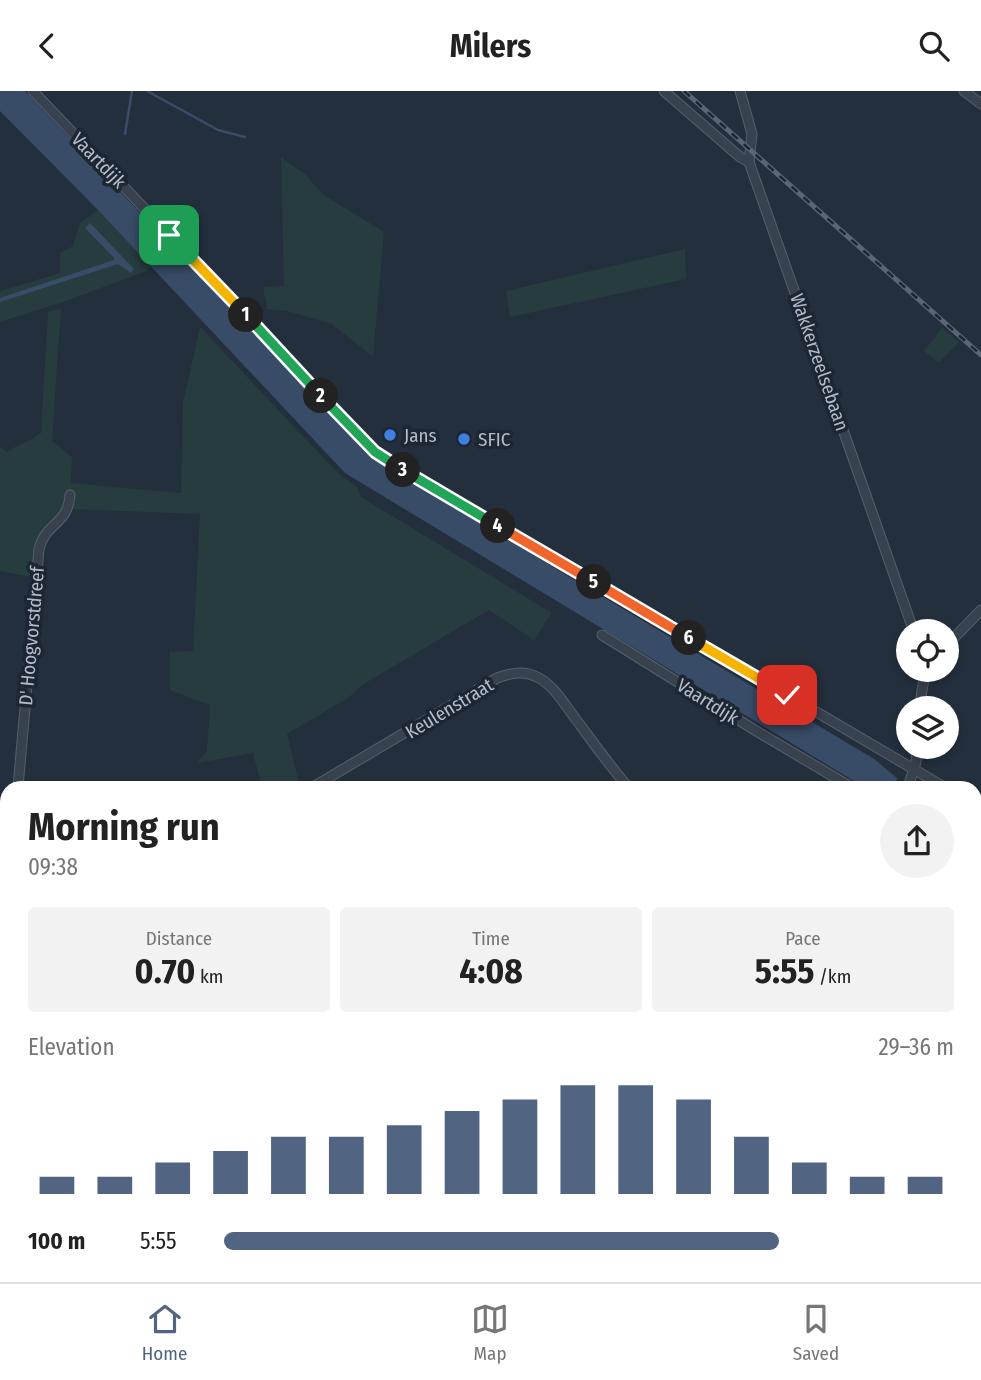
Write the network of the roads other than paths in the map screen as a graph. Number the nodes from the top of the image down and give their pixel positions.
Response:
1 (33, 91) edge
2 (664, 91) edge
3 (740, 91) edge
4 (964, 91) edge
5 (981, 104) edge
6 (749, 162) junction
7 (70, 495) dead end
8 (981, 610) edge
9 (909, 619) edge
10 (959, 633) edge
11 (602, 635) dead end
12 (916, 759) edge
13 (914, 770) junction
14 (19, 781) edge
15 (323, 781) edge
16 (623, 781) edge
17 (841, 781) edge
18 (910, 781) edge
19 (933, 781) edge

1 - 13 street, Vaartdijk
2 - 6 street
3 - 6 street, Wakkerzeelsebaan
4 - 5 street
6 - 9 street, Wakkerzeelsebaan
7 - 14 street, D' Hoogvorstdreef
8 - 10 street
11 - 17 street, Vaartdijk
12 - 13 street
13 - 18 street
13 - 19 street, Vaartdijk
15 - 16 street, Keulenstraat

